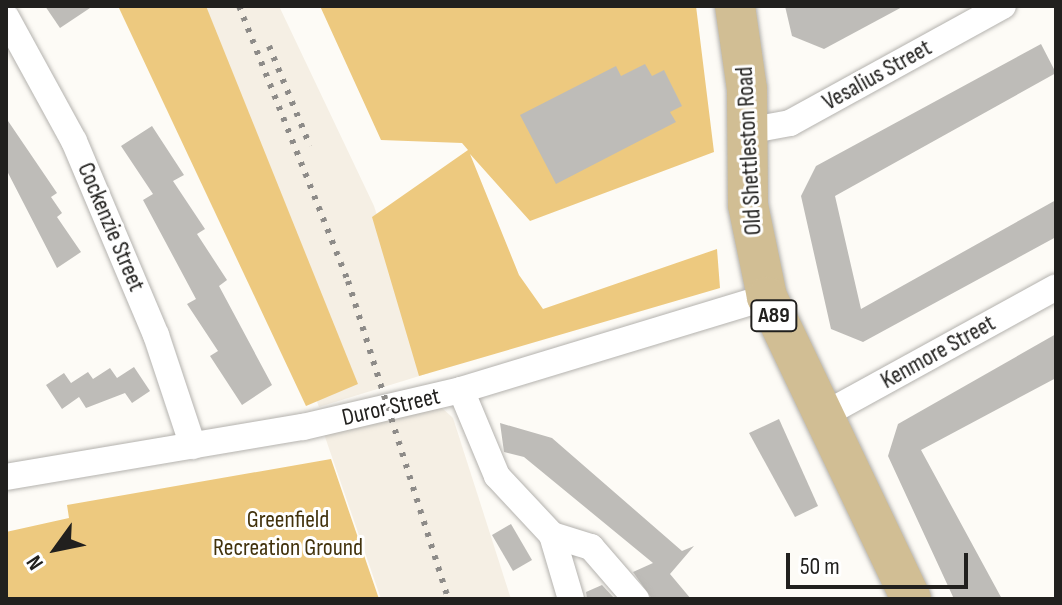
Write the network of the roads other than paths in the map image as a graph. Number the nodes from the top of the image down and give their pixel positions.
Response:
1 (735, 6) edge
2 (1003, 6) edge
3 (6, 17) edge
4 (747, 131) junction
5 (1056, 287) edge
6 (767, 297) junction
7 (461, 390) junction
8 (820, 417) junction
9 (193, 446) junction
10 (6, 477) edge
11 (552, 535) junction
12 (571, 599) edge
13 (636, 599) edge
14 (911, 599) edge

1 - 4 main road, Old Shettleston Road / A89
2 - 4 street, Vesalius Street
3 - 9 street, Cockenzie Street
4 - 6 main road, Old Shettleston Road / A89
5 - 8 street, Kenmore Street
6 - 7 street, Duror Street
6 - 8 main road, Old Shettleston Road / A89
7 - 9 street, Duror Street
7 - 11 street
8 - 14 main road, Old Shettleston Road / A89
9 - 10 street, Duror Street
11 - 12 street
11 - 13 street

